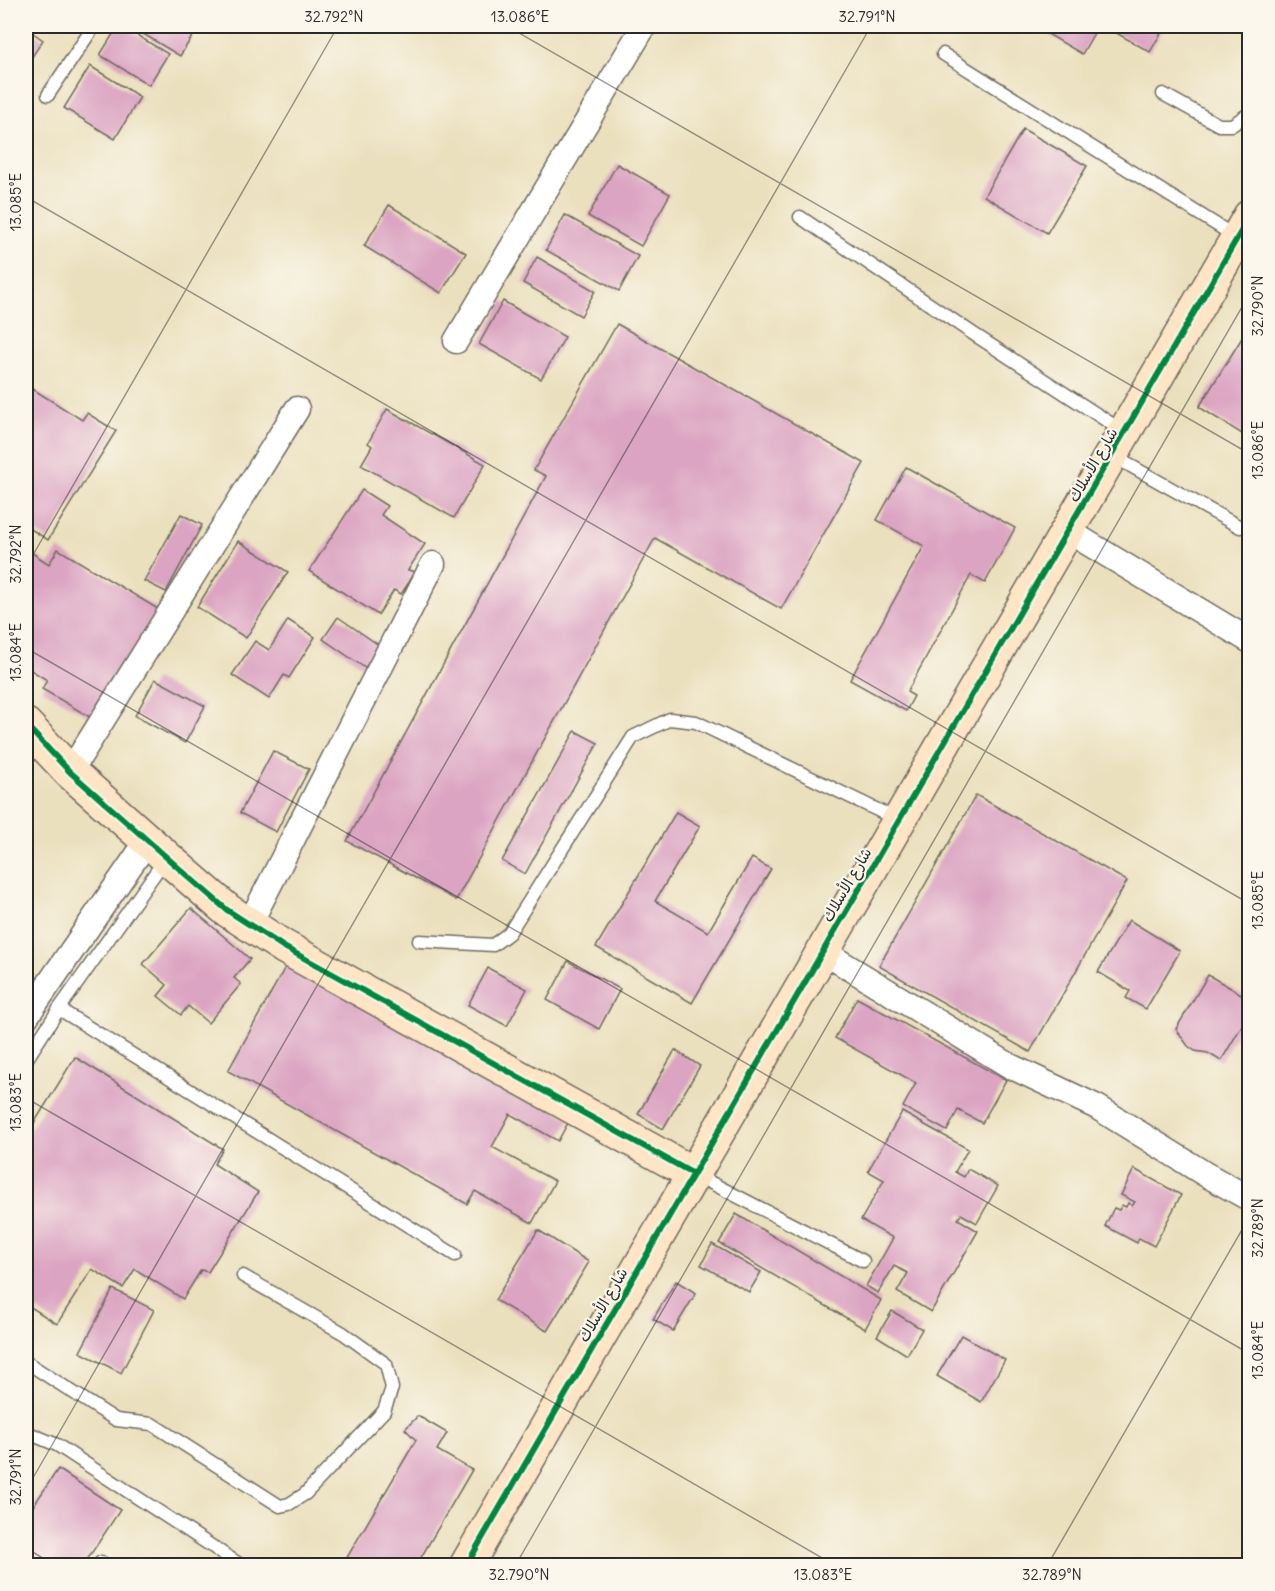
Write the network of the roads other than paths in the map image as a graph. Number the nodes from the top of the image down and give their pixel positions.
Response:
1 (94, 26) edge
2 (644, 26) edge
3 (943, 54) dead end
4 (1163, 94) dead end
5 (48, 95) dead end
6 (1250, 113) edge
7 (800, 217) dead end
8 (1243, 227) edge
9 (456, 341) dead end
10 (297, 409) dead end
11 (1119, 444) junction
12 (1240, 527) dead end
13 (1068, 531) junction
14 (433, 564) dead end
15 (1250, 641) edge
16 (26, 725) edge
17 (70, 772) junction
18 (899, 820) junction
19 (157, 848) junction
20 (249, 925) junction
21 (419, 941) dead end
22 (822, 951) junction
23 (59, 1009) junction
24 (26, 1017) edge
25 (26, 1060) edge
26 (692, 1173) junction
27 (1250, 1199) edge
28 (455, 1255) dead end
29 (863, 1261) dead end
30 (243, 1276) dead end
31 (26, 1362) edge
32 (26, 1432) edge
33 (242, 1566) edge
34 (466, 1566) edge

1 - 5 lane
2 - 9 street
3 - 8 lane
4 - 6 lane
7 - 11 lane
8 - 11 street, شارع الأسلاك
10 - 17 street
11 - 12 lane
11 - 13 street, شارع الأسلاك
13 - 15 street
13 - 18 street, شارع الأسلاك
14 - 20 street
16 - 17 street
17 - 19 street
18 - 21 lane
18 - 22 street, شارع الأسلاك
19 - 20 street
19 - 23 lane
19 - 24 street
20 - 26 street
22 - 26 street, شارع الأسلاك
22 - 27 street
23 - 25 lane
23 - 28 lane
26 - 29 lane
26 - 34 street, شارع الأسلاك
30 - 31 lane
32 - 33 lane

